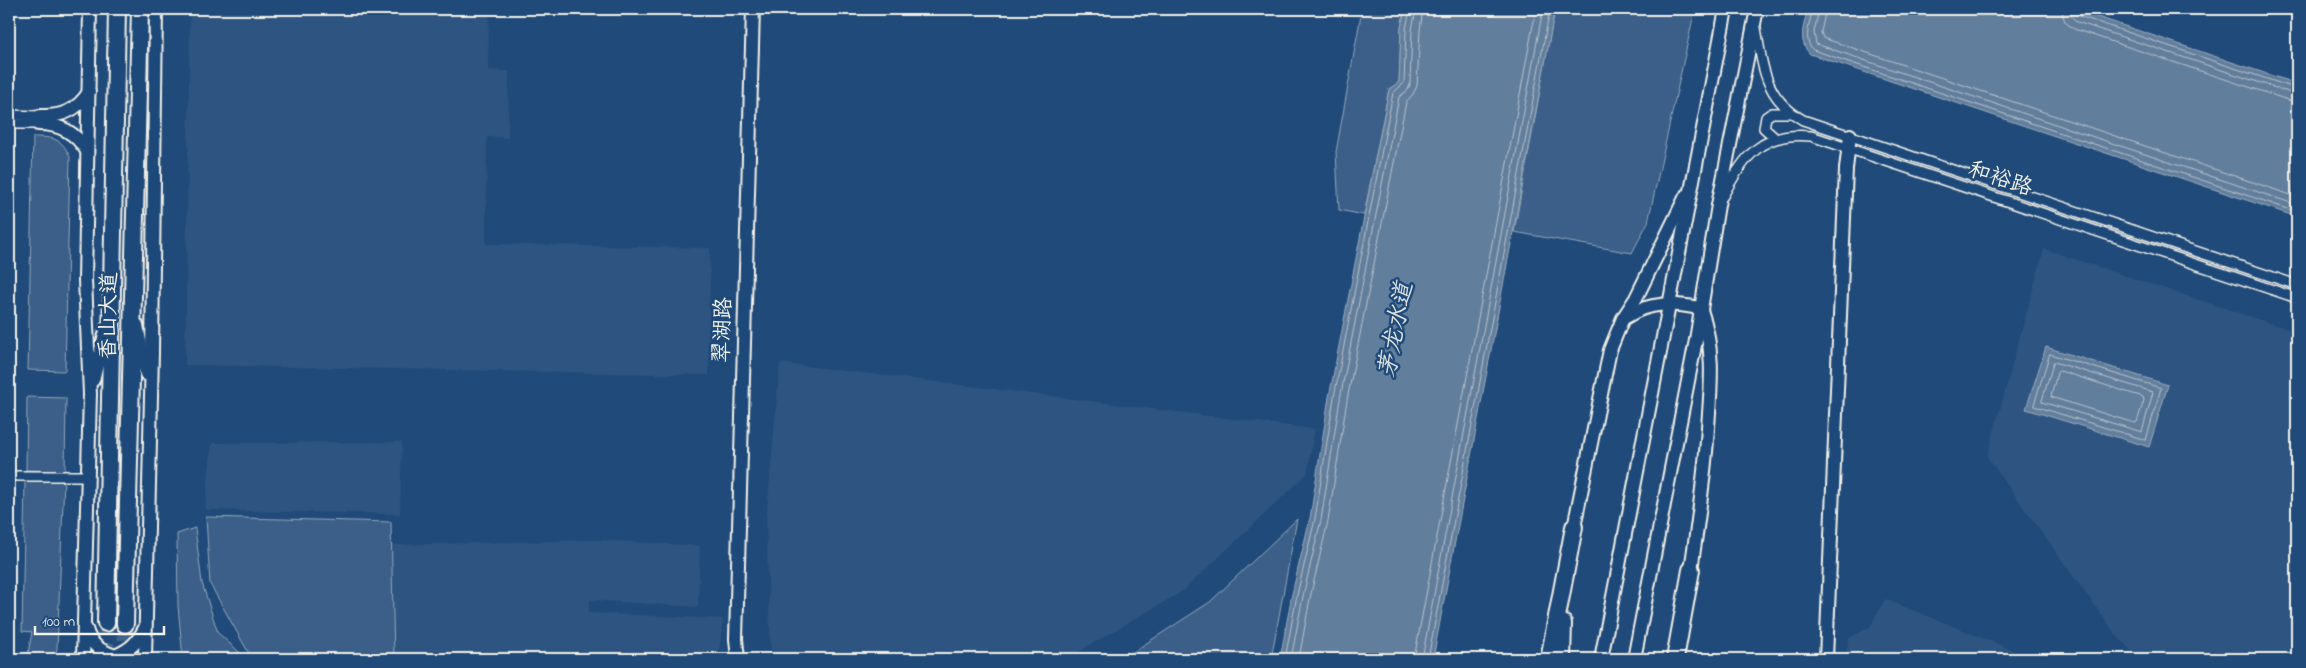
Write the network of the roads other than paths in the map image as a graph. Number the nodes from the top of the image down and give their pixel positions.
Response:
1 (90, 9) edge
2 (117, 9) edge
3 (140, 9) edge
4 (156, 9) edge
5 (753, 9) edge
6 (1726, 9) edge
7 (1757, 9) edge
8 (1755, 22) junction
9 (89, 92) junction
10 (1791, 113) junction
11 (9, 116) edge
12 (39, 120) junction
13 (9, 124) edge
14 (1850, 135) junction
15 (1775, 138) junction
16 (1850, 150) junction
17 (87, 151) junction
18 (1694, 180) junction
19 (1718, 205) junction
20 (2297, 285) edge
21 (2297, 298) edge
22 (1668, 303) junction
23 (112, 305) junction
24 (133, 307) junction
25 (1700, 308) junction
26 (1623, 318) junction
27 (90, 394) junction
28 (151, 398) junction
29 (9, 476) edge
30 (88, 476) junction
31 (1574, 527) joint
32 (1690, 570) joint
33 (1562, 588) junction
34 (106, 623) tunnel mouth
35 (125, 624) tunnel mouth
36 (146, 624) junction
37 (84, 628) junction
38 (736, 657) edge
39 (75, 659) edge
40 (83, 659) edge
41 (145, 659) edge
42 (1549, 659) edge
43 (1562, 659) edge
44 (1601, 659) edge
45 (1634, 659) edge
46 (1675, 659) edge
47 (1826, 659) edge

1 - 9 street
2 - 23 highway, 香山大道
3 - 24 highway, 香山大道
4 - 28 street
5 - 38 street, 翠湖路
6 - 18 street
7 - 8 street
8 - 10 street, 和裕路
8 - 19 street
9 - 12 street
9 - 17 street
10 - 14 street, 和裕路
10 - 15 street
11 - 12 street
12 - 13 street
12 - 17 street
14 - 16 street
14 - 20 street, 和裕路
15 - 16 street, 和裕路
15 - 19 street, 和裕路
16 - 21 street, 和裕路
16 - 47 street
17 - 27 street
18 - 22 street
18 - 26 street
19 - 25 street
22 - 25 street
22 - 26 street
22 - 44 street
23 - 27 street
23 - 34 highway, 香山大道
24 - 28 street
24 - 35 highway, 香山大道
25 - 32 street
25 - 45 street
26 - 31 street
27 - 30 street
28 - 36 street
29 - 30 street
30 - 37 street
31 - 33 highway
32 - 46 highway
33 - 42 highway
33 - 43 highway
36 - 37 street
36 - 41 street
37 - 39 street
37 - 40 street

